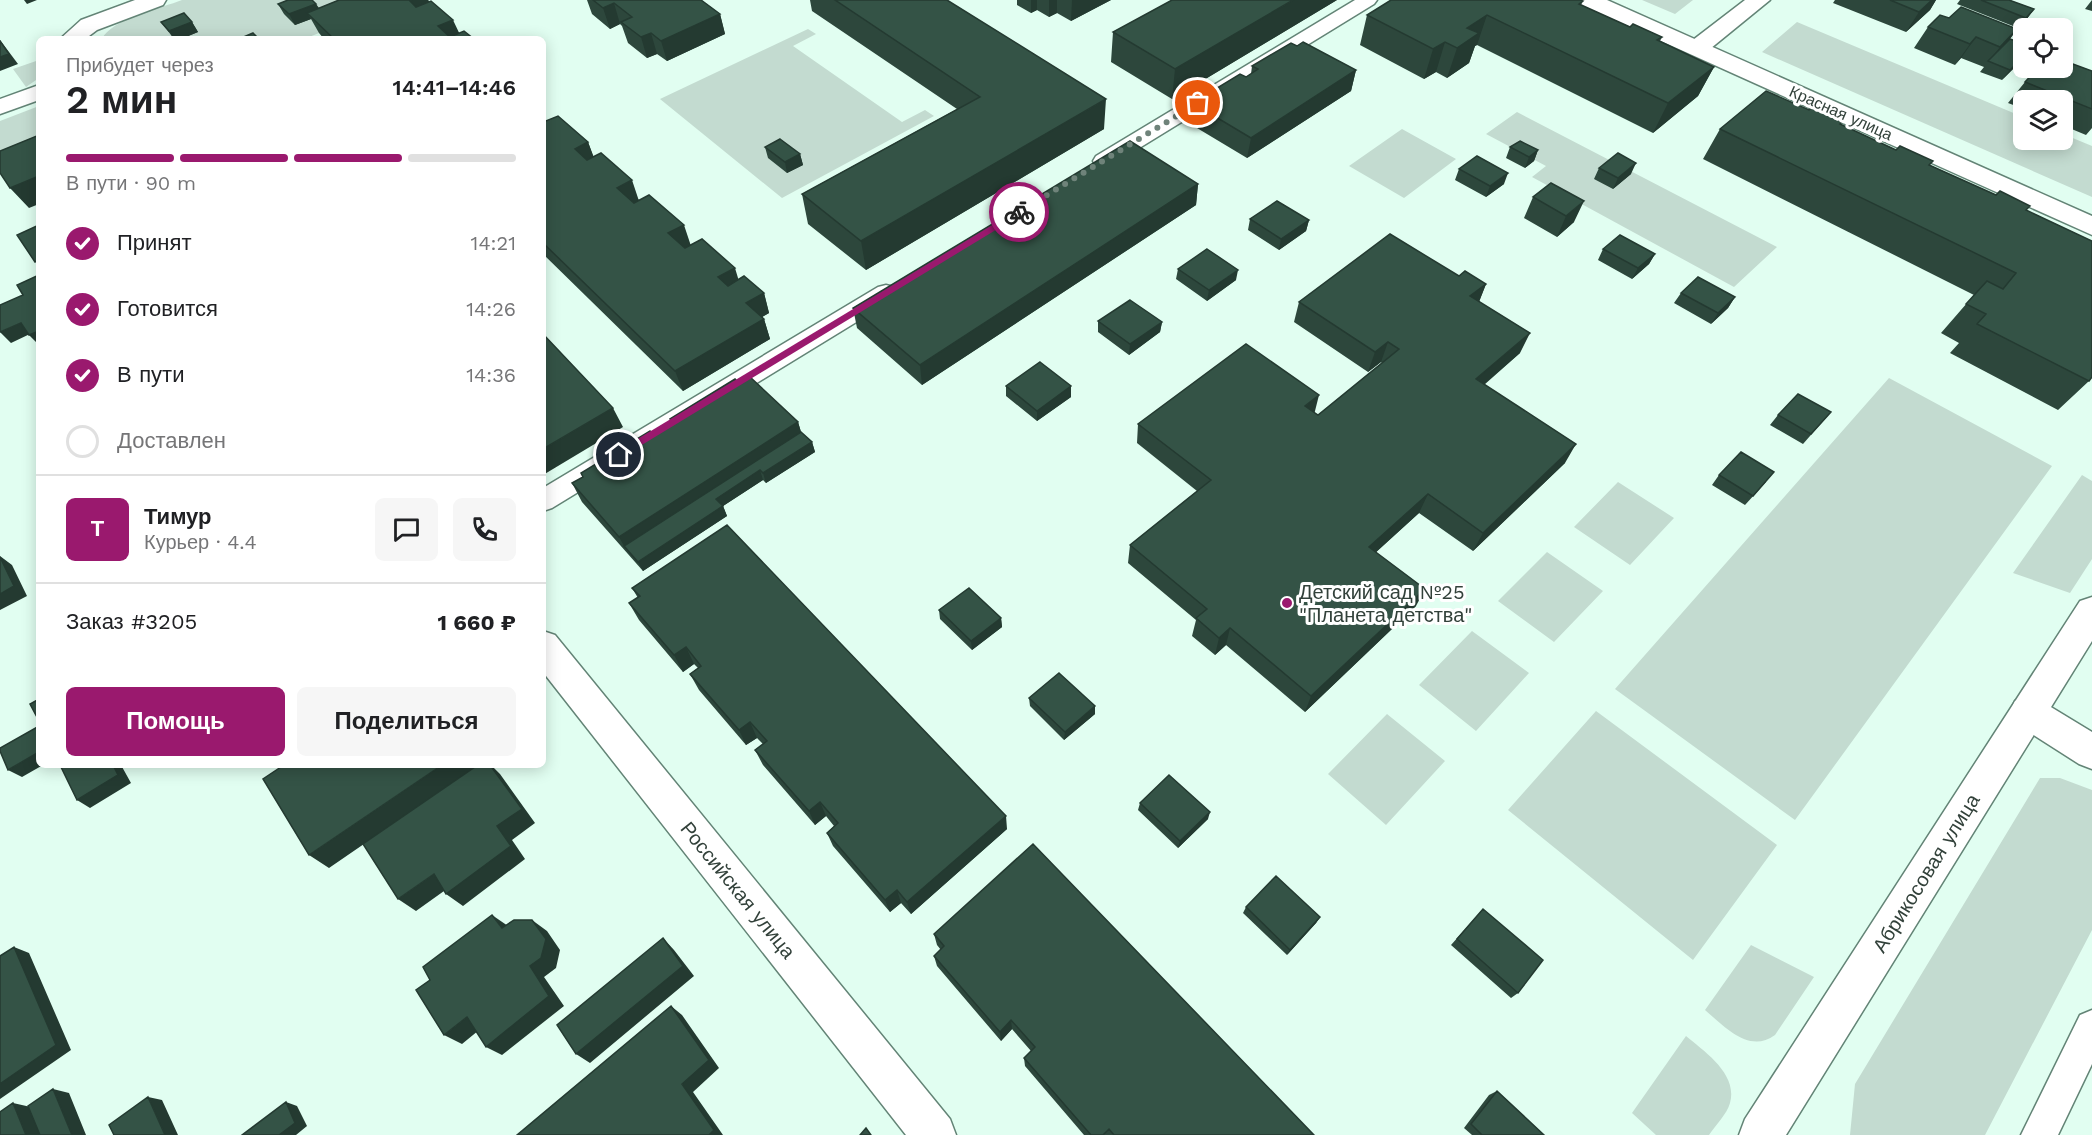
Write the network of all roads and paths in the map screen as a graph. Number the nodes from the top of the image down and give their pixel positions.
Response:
1 (155, 0) edge
2 (1368, 0) edge
3 (1589, 0) edge
4 (1759, 0) edge
5 (75, 36) edge
6 (1697, 48) junction
7 (36, 93) edge
8 (0, 107) edge
9 (1082, 174) edge
10 (2092, 226) edge
11 (901, 283) edge
12 (546, 499) edge
13 (2092, 611) edge
14 (546, 650) edge
15 (2028, 712) junction
16 (2092, 752) edge
17 (2092, 1027) edge
18 (934, 1135) edge
19 (1761, 1135) edge
20 (2039, 1135) edge

1 - 5 street
2 - 9 lane
3 - 6 street, Красная улица
4 - 6 street
6 - 10 street, Красная улица
7 - 8 street
11 - 12 lane
13 - 15 street, Абрикосовая улица
14 - 18 street, Российская улица
15 - 16 street
15 - 19 street, Абрикосовая улица
17 - 20 lane

